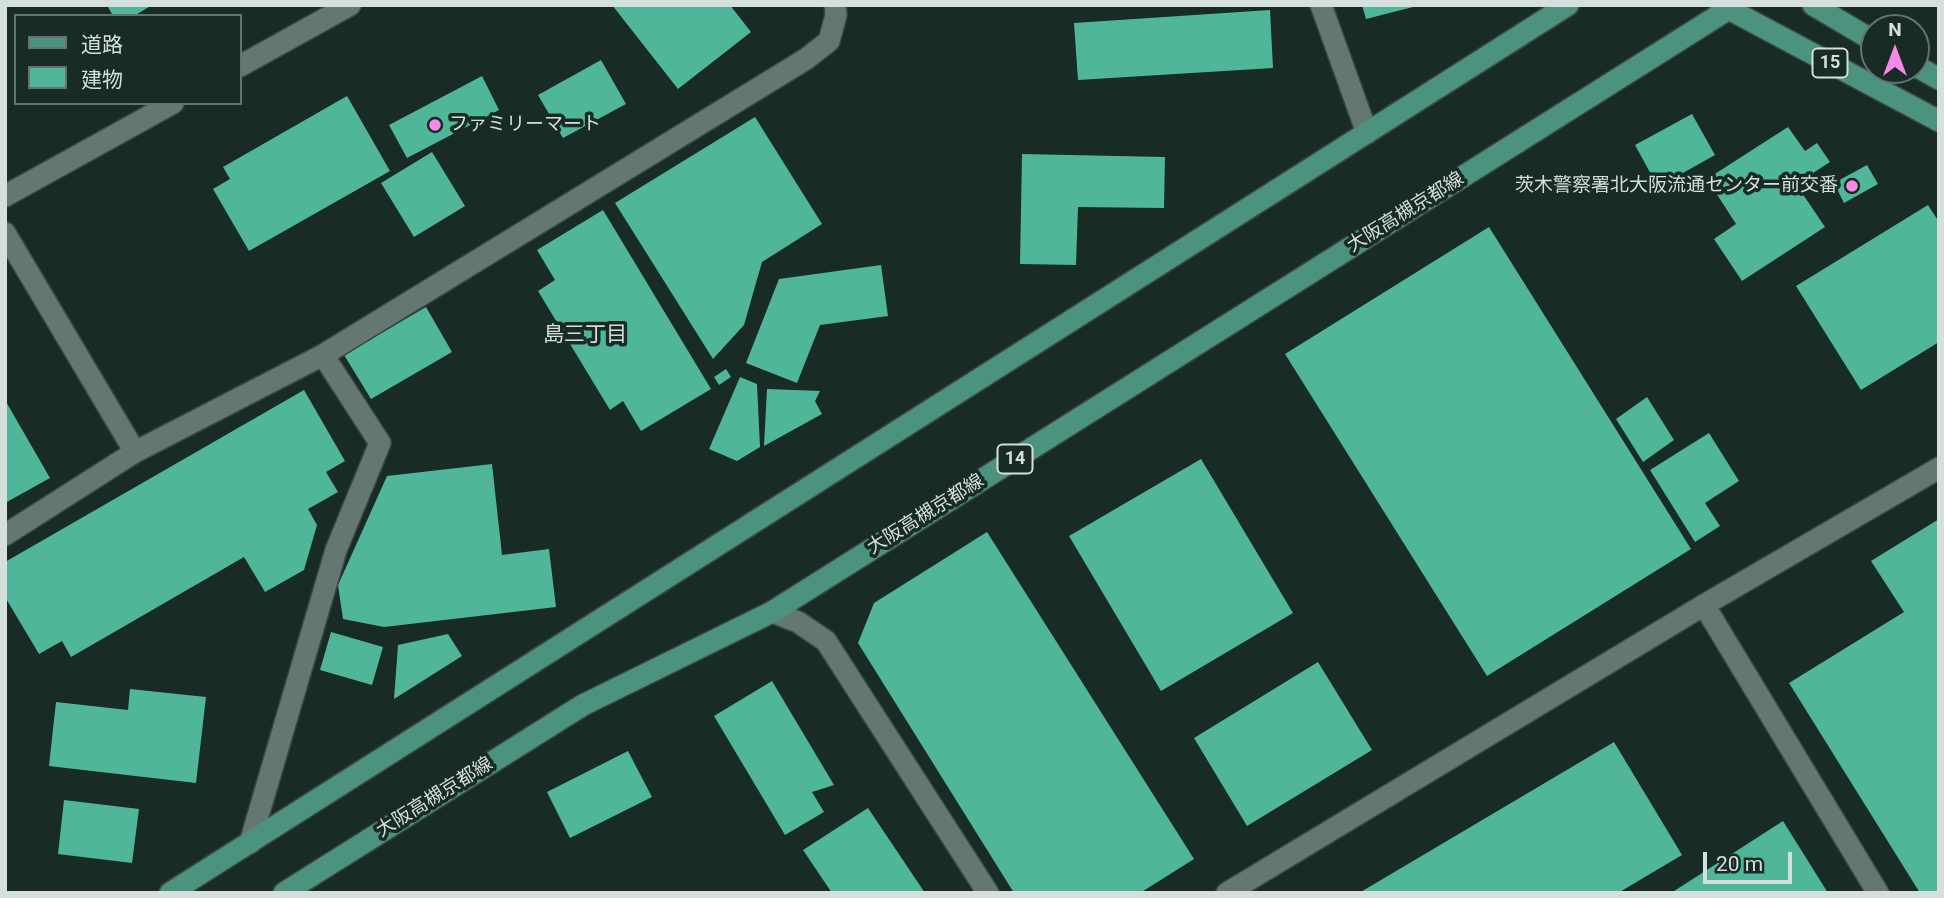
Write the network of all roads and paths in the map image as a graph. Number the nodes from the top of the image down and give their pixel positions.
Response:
1 (835, 5) edge
2 (1321, 5) edge
3 (1568, 5) edge
4 (1813, 5) edge
5 (346, 6) edge
6 (1728, 7) edge
7 (1860, 33) edge
8 (242, 65) edge
9 (169, 105) edge
10 (1939, 121) edge
11 (1367, 133) junction
12 (5, 196) edge
13 (5, 233) edge
14 (323, 355) junction
15 (135, 452) junction
16 (1939, 468) edge
17 (5, 534) edge
18 (1704, 605) junction
19 (772, 612) junction
20 (250, 843) junction
21 (170, 893) edge
22 (284, 893) edge
23 (988, 893) edge
24 (1227, 893) edge
25 (1878, 893) edge

1 - 14 street
2 - 11 street
3 - 11 main road
4 - 7 main road, 15
5 - 8 street
6 - 10 main road, 15
6 - 19 main road, 大阪高槻京都線 / 14
9 - 12 street
11 - 20 main road
13 - 15 street
14 - 15 street
14 - 20 street
15 - 17 street
16 - 18 street
18 - 24 street
18 - 25 street
19 - 22 main road, 大阪高槻京都線 / 14
19 - 23 street
20 - 21 main road

